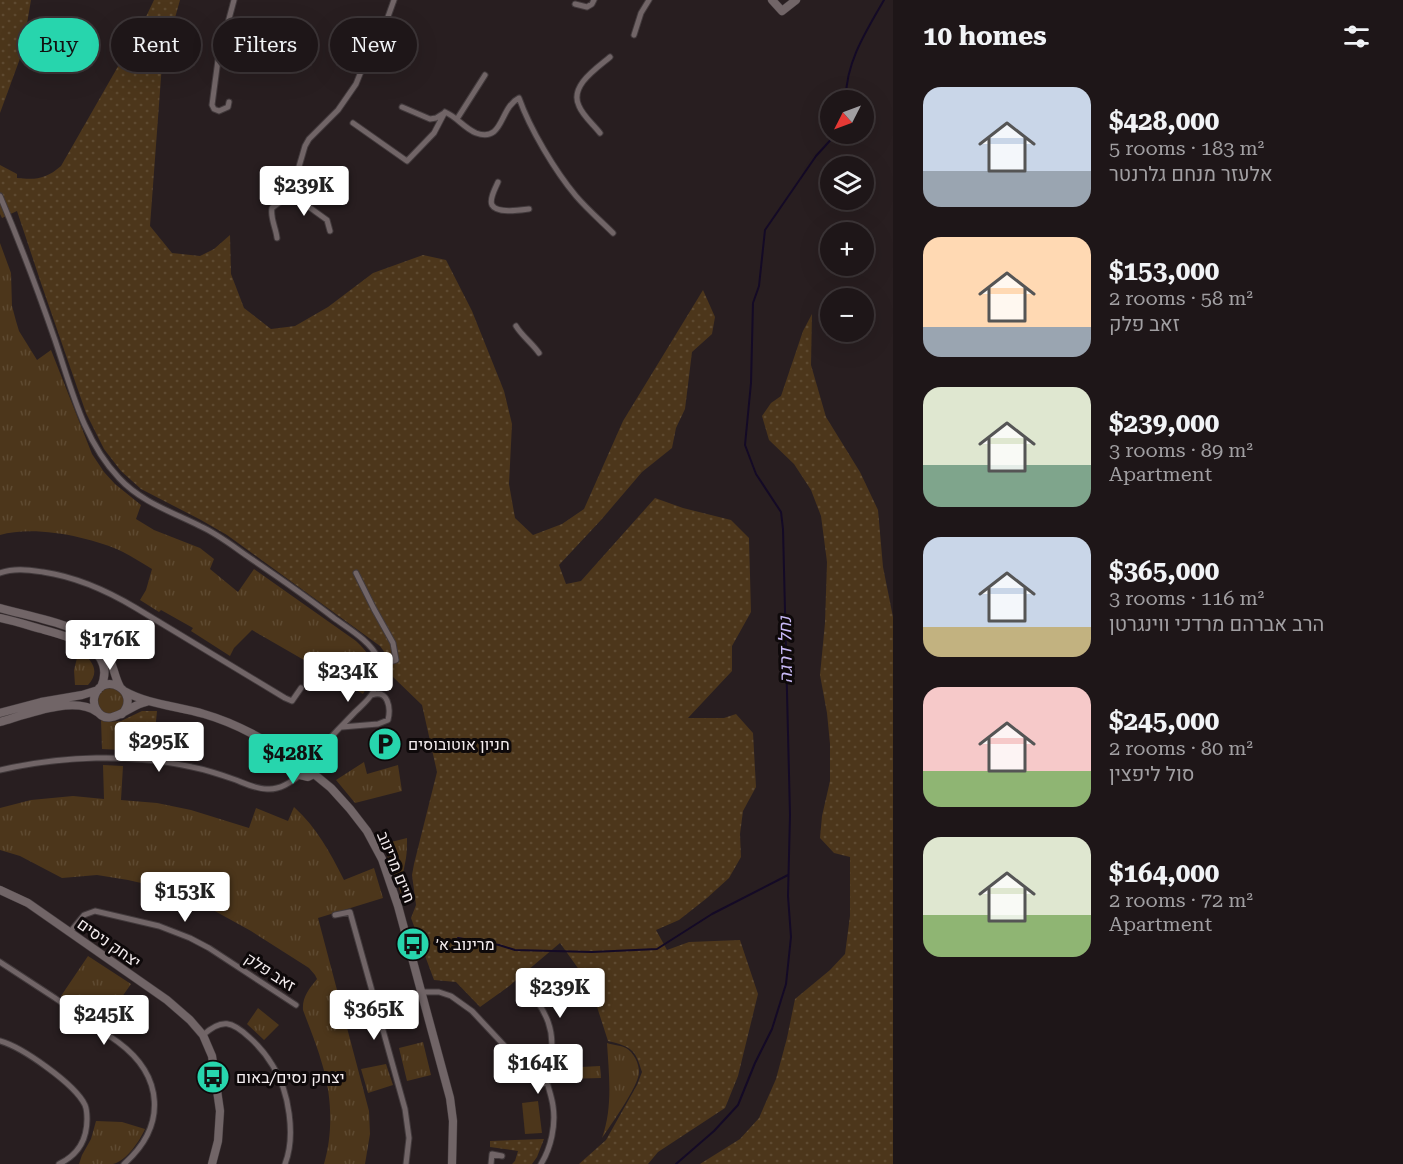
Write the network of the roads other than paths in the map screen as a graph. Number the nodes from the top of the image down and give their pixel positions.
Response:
1 (234, 0) edge
2 (394, 0) edge
3 (594, 0) edge
4 (649, 0) edge
5 (772, 0) edge
6 (796, 0) edge
7 (575, 4) dead end
8 (634, 35) dead end
9 (610, 57) dead end
10 (485, 75) dead end
11 (229, 102) dead end
12 (402, 106) dead end
13 (445, 112) junction
14 (457, 119) junction
15 (353, 123) dead end
16 (600, 133) dead end
17 (498, 182) dead end
18 (291, 194) junction
19 (0, 196) edge
20 (529, 209) dead end
21 (330, 231) dead end
22 (613, 233) dead end
23 (277, 238) dead end
24 (516, 326) dead end
25 (539, 353) dead end
26 (0, 573) edge
27 (356, 573) dead end
28 (0, 608) edge
29 (0, 618) edge
30 (380, 665) junction
31 (301, 688) dead end
32 (99, 689) junction
33 (122, 689) junction
34 (372, 695) junction
35 (151, 702) junction
36 (0, 713) edge
37 (100, 714) junction
38 (122, 714) junction
39 (0, 722) edge
40 (340, 728) junction
41 (313, 760) junction
42 (299, 761) junction
43 (0, 770) edge
44 (315, 774) junction
45 (300, 775) junction
46 (0, 890) edge
47 (335, 915) dead end
48 (70, 932) junction
49 (0, 962) edge
50 (525, 985) dead end
51 (422, 992) junction
52 (296, 1005) dead end
53 (203, 1035) junction
54 (0, 1041) edge
55 (548, 1065) junction
56 (530, 1073) junction
57 (547, 1082) junction
58 (502, 1156) dead end
59 (64, 1163) edge
60 (124, 1164) edge
61 (212, 1164) edge
62 (285, 1164) edge
63 (406, 1164) edge
64 (452, 1164) edge
65 (491, 1164) edge
66 (541, 1164) edge

1 - 11 street
2 - 18 street
3 - 7 street
4 - 8 street
5 - 6 street
9 - 16 street
10 - 14 street
12 - 13 street
13 - 14 street
13 - 15 street
14 - 22 street
17 - 20 street
18 - 21 street
18 - 23 street
19 - 30 street
24 - 25 street
26 - 31 street
27 - 30 street
28 - 33 street
29 - 32 street
30 - 34 street
32 - 33 street
32 - 36 street
32 - 37 street
33 - 35 street
33 - 38 street
34 - 40 street
34 - 40 street
35 - 38 street
35 - 42 street
37 - 38 street
37 - 39 street
40 - 41 street
41 - 42 street
41 - 44 street
42 - 45 street
43 - 45 street
44 - 45 street
44 - 51 street, חיים מרינוב
46 - 48 street, יצחק ניסים
47 - 63 street
48 - 52 street, זאב פלק
48 - 53 street, יצחק ניסים
49 - 60 street
50 - 55 street
51 - 56 street
51 - 64 street, חיים מרינוב
53 - 61 street, יצחק ניסים
53 - 62 street
54 - 59 street
55 - 56 street
55 - 57 street
56 - 57 street
57 - 66 street
58 - 65 street

